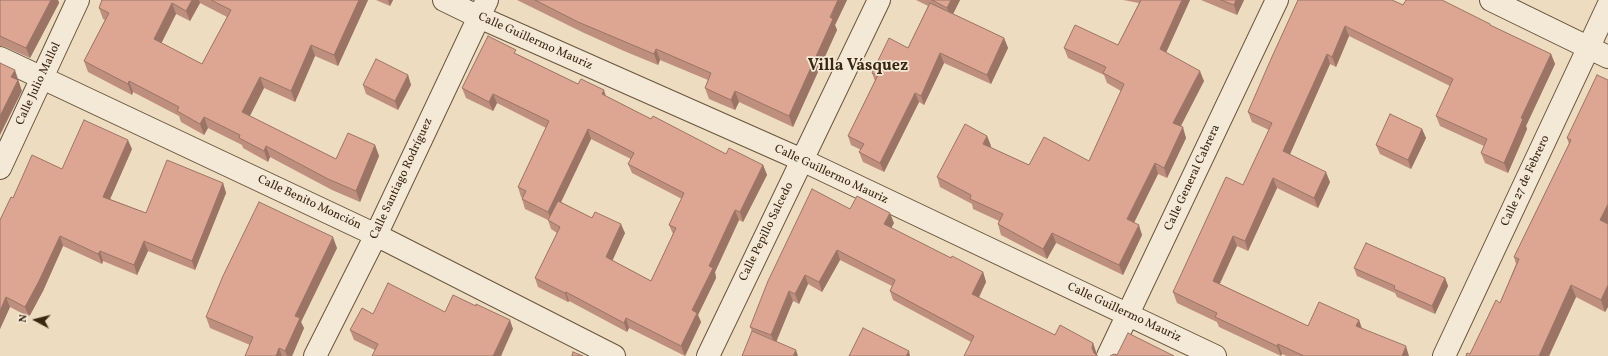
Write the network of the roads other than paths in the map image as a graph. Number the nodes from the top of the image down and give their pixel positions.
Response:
1 (78, 0) edge
2 (444, 0) edge
3 (879, 0) edge
4 (1277, 0) edge
5 (1491, 0) edge
6 (1608, 6) edge
7 (483, 9) edge
8 (1588, 48) junction
9 (1608, 57) edge
10 (0, 58) edge
11 (42, 78) junction
12 (802, 160) junction
13 (0, 168) edge
14 (376, 235) junction
15 (1127, 315) junction
16 (315, 356) edge
17 (614, 356) edge
18 (708, 356) edge
19 (1108, 356) edge
20 (1215, 356) edge
21 (1444, 356) edge

1 - 11 street, Calle Julio Mallol
2 - 7 street, Calle Guillermo Mauriz
3 - 12 street, Calle Pepillo Salcedo
4 - 15 street, Calle General Cabrera
5 - 8 street
6 - 8 street, Calle 27 de Febrero
7 - 12 street, Calle Guillermo Mauriz
7 - 14 street, Calle Santiago Rodríguez
8 - 9 street
8 - 21 street, Calle 27 de Febrero
10 - 11 street, Calle Benito Monción
11 - 13 street, Calle Julio Mallol
11 - 14 street, Calle Benito Monción
12 - 15 street, Calle Guillermo Mauriz
12 - 18 street, Calle Pepillo Salcedo
14 - 16 street, Calle Santiago Rodríguez
14 - 17 street, Calle Benito Monción
15 - 19 street, Calle General Cabrera
15 - 20 street, Calle Guillermo Mauriz

